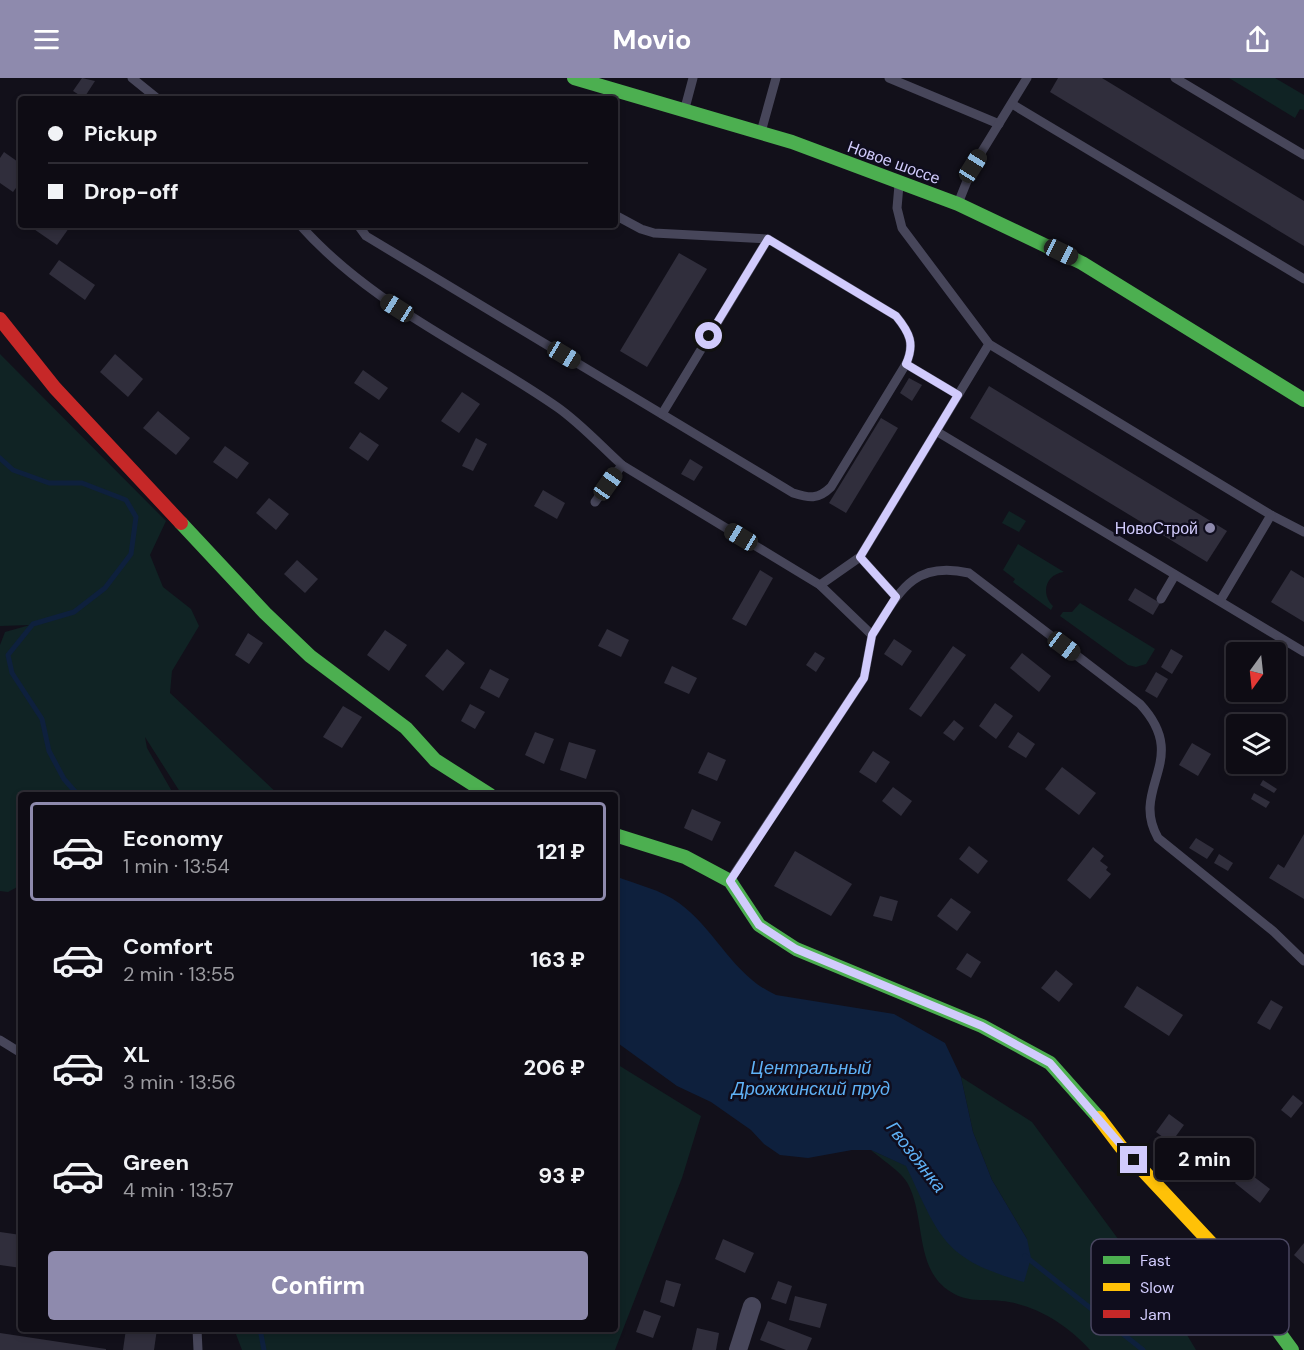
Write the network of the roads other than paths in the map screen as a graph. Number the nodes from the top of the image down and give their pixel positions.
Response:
1 (132, 78) edge
2 (574, 78) edge
3 (693, 78) edge
4 (776, 78) edge
5 (889, 78) edge
6 (1027, 78) edge
7 (1175, 78) edge
8 (154, 96) edge
9 (1012, 104) junction
10 (685, 109) junction
11 (999, 124) junction
12 (761, 132) junction
13 (1304, 155) edge
14 (899, 180) junction
15 (958, 204) junction
16 (618, 217) edge
17 (303, 228) edge
18 (360, 228) edge
19 (768, 239) junction
20 (1304, 279) edge
21 (0, 319) edge
22 (989, 344) junction
23 (906, 364) junction
24 (958, 395) junction
25 (1304, 400) edge
26 (662, 414) junction
27 (936, 431) junction
28 (622, 465) junction
29 (595, 502) dead end
30 (1271, 515) junction
31 (1304, 532) edge
32 (860, 557) junction
33 (1175, 575) junction
34 (820, 585) junction
35 (896, 597) junction
36 (1161, 599) dead end
37 (1220, 601) junction
38 (872, 635) junction
39 (1304, 652) edge
40 (485, 792) edge
41 (618, 836) edge
42 (730, 881) junction
43 (1304, 961) edge
44 (0, 1040) edge
45 (18, 1051) edge
46 (1208, 1239) edge
47 (752, 1306) dead end
48 (197, 1332) edge
49 (1281, 1335) edge
50 (198, 1350) edge
51 (738, 1350) edge
52 (1292, 1350) edge

1 - 8 lane
2 - 10 street, Новое шоссе
3 - 10 lane
4 - 12 lane
5 - 11 lane
6 - 9 lane
7 - 13 lane
9 - 11 lane
9 - 20 lane
10 - 12 street, Новое шоссе
11 - 15 lane
12 - 14 street, Новое шоссе
14 - 15 street, Новое шоссе
14 - 22 lane
15 - 25 street, Новое шоссе
16 - 19 lane
17 - 28 lane
18 - 26 lane
19 - 23 lane
19 - 26 lane
21 - 40 street
22 - 24 lane
22 - 30 lane
23 - 24 lane
23 - 26 lane
24 - 27 lane
27 - 32 lane
27 - 33 lane
28 - 29 lane
28 - 34 lane
30 - 31 lane
30 - 37 lane
32 - 34 lane
32 - 35 lane
33 - 36 lane
33 - 37 lane
34 - 38 lane
35 - 38 lane
35 - 43 lane
37 - 39 lane
38 - 42 lane
41 - 42 street
42 - 46 street
44 - 45 lane
47 - 51 street
48 - 50 lane
49 - 52 street

